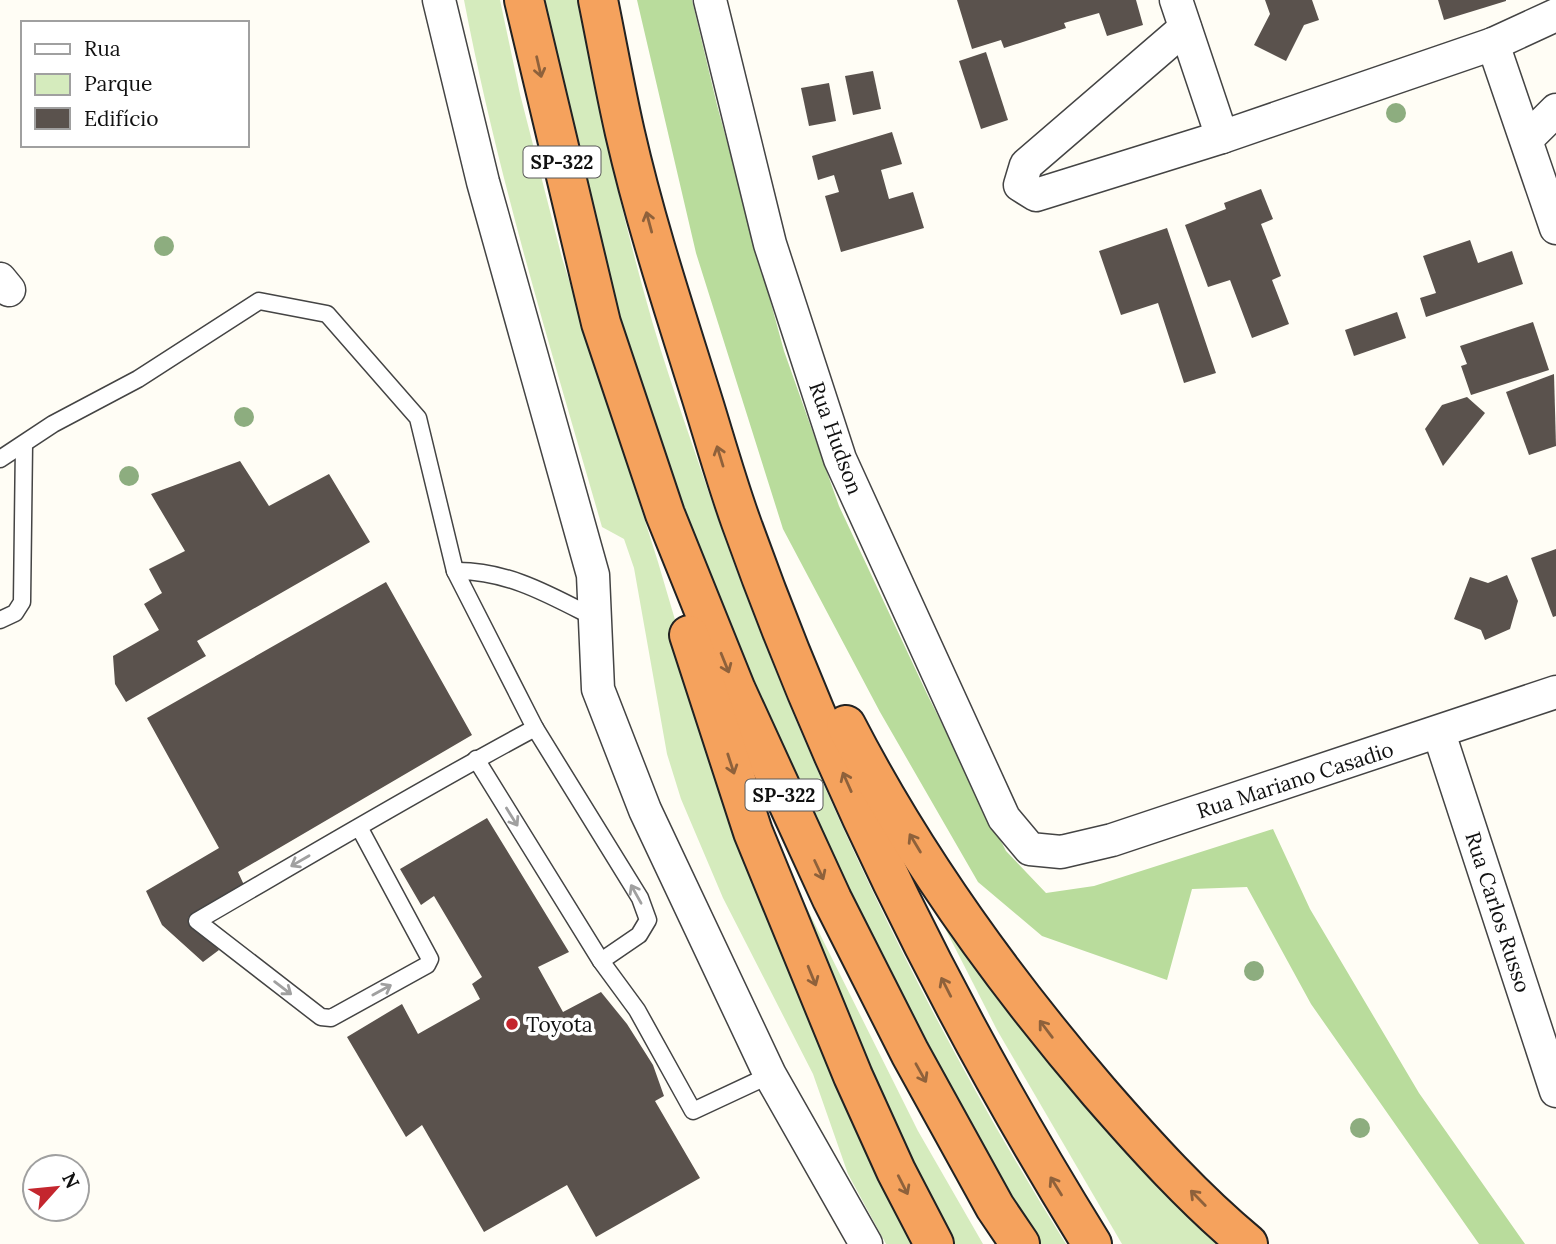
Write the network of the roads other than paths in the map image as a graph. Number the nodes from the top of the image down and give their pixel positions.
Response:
1 (439, 0) edge
2 (524, 0) edge
3 (598, 0) edge
4 (710, 0) edge
5 (1181, 14) edge
6 (1556, 15) edge
7 (1493, 44) junction
8 (1556, 110) edge
9 (1222, 137) junction
10 (1527, 139) junction
11 (1556, 228) edge
12 (601, 323) junction
13 (24, 444) junction
14 (0, 460) edge
15 (740, 521) junction
16 (455, 571) junction
17 (595, 618) junction
18 (0, 620) edge
19 (1556, 692) edge
20 (535, 727) junction
21 (1439, 733) junction
22 (476, 760) junction
23 (359, 827) junction
24 (1030, 849) joint
25 (601, 961) junction
26 (770, 1075) junction
27 (1556, 1091) edge
28 (866, 1244) edge
29 (934, 1244) edge
30 (1020, 1244) edge
31 (1093, 1244) edge
32 (1248, 1244) edge

1 - 17 street
2 -> 12 highway, SP-322
15 -> 3 highway, SP-322
4 - 24 street, Rua Hudson
5 - 9 street
5 - 9 street
6 - 7 street
7 - 9 street
7 - 10 street
8 - 10 street
10 - 11 street
12 -> 29 highway
12 -> 30 highway, SP-322
13 - 14 lane
13 - 16 lane
13 - 18 lane
31 -> 15 highway, SP-322
32 -> 15 highway
16 - 17 lane
16 - 20 lane
17 - 26 street
19 - 21 street, Rua Mariano Casadio
20 - 22 lane
25 -> 20 lane
21 - 24 street, Rua Mariano Casadio
21 - 27 street, Rua Carlos Russo
22 - 23 lane
22 -> 25 lane
23 -> 23 lane
25 - 26 lane
26 - 28 street

